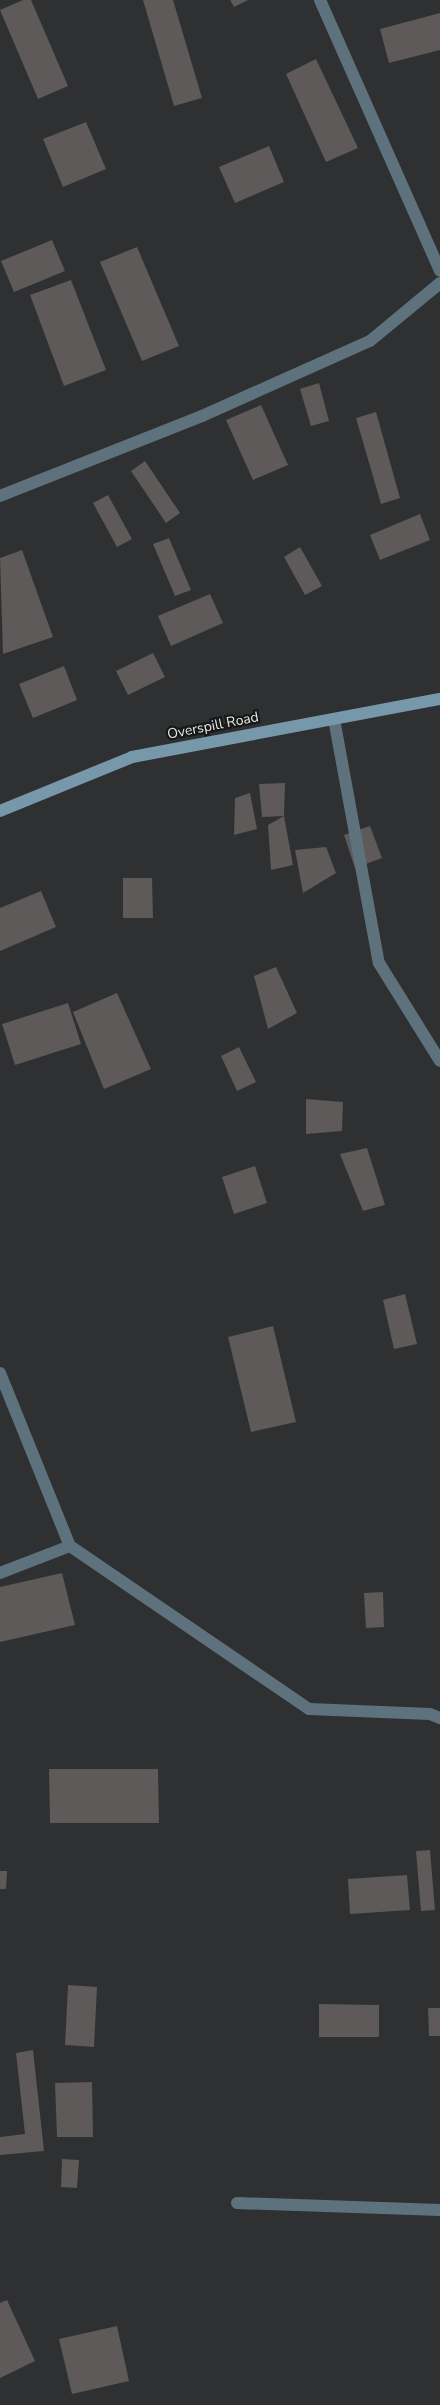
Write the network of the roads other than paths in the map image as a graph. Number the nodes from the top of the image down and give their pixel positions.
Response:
1 (320, 0) edge
2 (440, 271) edge
3 (440, 283) edge
4 (0, 496) edge
5 (440, 699) edge
6 (334, 719) junction
7 (0, 811) edge
8 (440, 1061) edge
9 (0, 1373) edge
10 (70, 1546) junction
11 (0, 1573) edge
12 (440, 1718) edge
13 (237, 2202) dead end
14 (440, 2210) edge

1 - 2 street
3 - 4 street
5 - 6 street, Overspill Road
6 - 7 street, Overspill Road
6 - 8 street
9 - 10 street
10 - 11 street
10 - 12 street
13 - 14 street

